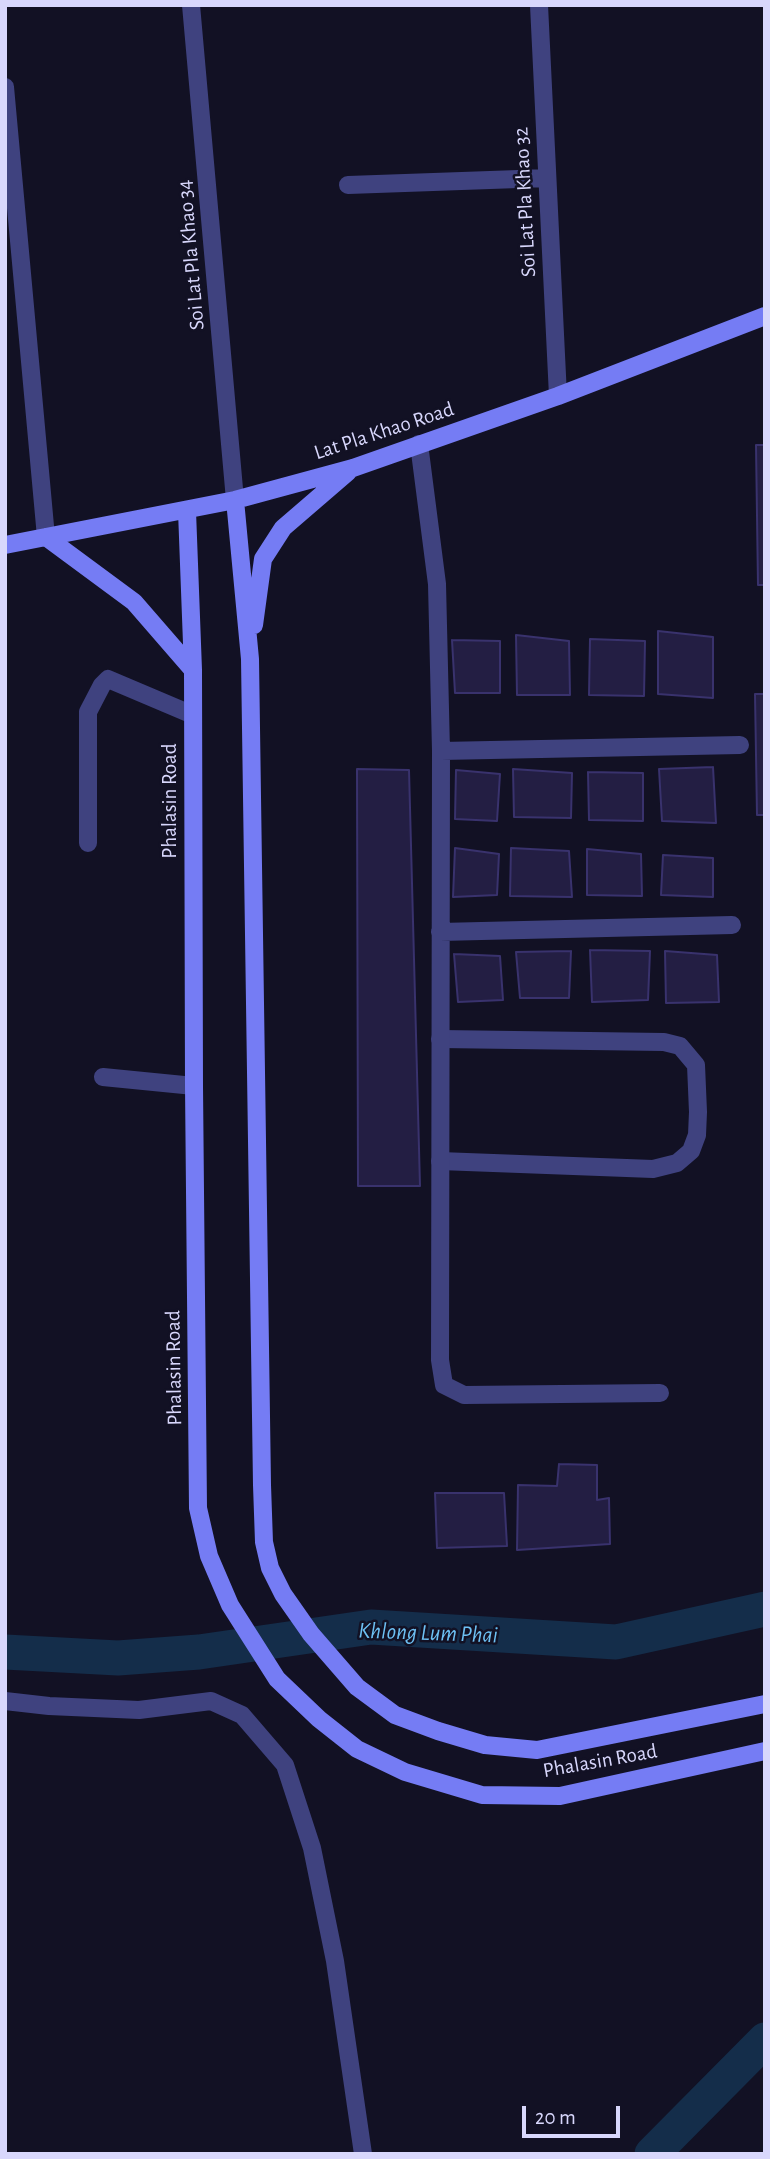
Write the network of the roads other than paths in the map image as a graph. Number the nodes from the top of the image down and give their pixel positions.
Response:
1 (191, 5) edge
2 (539, 5) edge
3 (5, 87) edge
4 (547, 178) junction
5 (348, 185) dead end
6 (765, 316) edge
7 (558, 396) junction
8 (419, 444) junction
9 (354, 468) junction
10 (235, 500) junction
11 (187, 511) junction
12 (46, 537) junction
13 (5, 545) edge
14 (250, 659) junction
15 (193, 670) junction
16 (193, 715) junction
17 (740, 745) dead end
18 (441, 751) junction
19 (89, 843) dead end
20 (732, 925) dead end
21 (440, 932) junction
22 (440, 1038) junction
23 (103, 1077) dead end
24 (194, 1087) junction
25 (440, 1161) junction
26 (660, 1393) dead end
27 (5, 1701) edge
28 (765, 1704) edge
29 (765, 1751) edge
30 (363, 2154) edge

1 - 10 street, Soi Lat Pla Khao 34
2 - 4 street, Soi Lat Pla Khao 32
3 - 12 street
4 - 5 street
4 - 7 street, Soi Lat Pla Khao 32
6 - 7 main road, Lat Pla Khao Road
7 - 8 main road, Lat Pla Khao Road
8 - 9 main road, Lat Pla Khao Road
8 - 18 street
9 - 10 main road, Lat Pla Khao Road
9 - 14 main road
10 - 11 main road, Lat Pla Khao Road
10 - 14 main road, Phalasin Road
11 - 12 main road, Lat Pla Khao Road
11 - 15 main road, Phalasin Road
12 - 13 main road, Lat Pla Khao Road
12 - 15 main road
14 - 28 main road, Phalasin Road
15 - 16 main road, Phalasin Road
16 - 19 street
16 - 24 main road, Phalasin Road
17 - 18 street
18 - 21 street
20 - 21 street
21 - 22 street
22 - 25 street
22 - 25 street
23 - 24 street
24 - 29 main road, Phalasin Road
25 - 26 street
27 - 30 street

